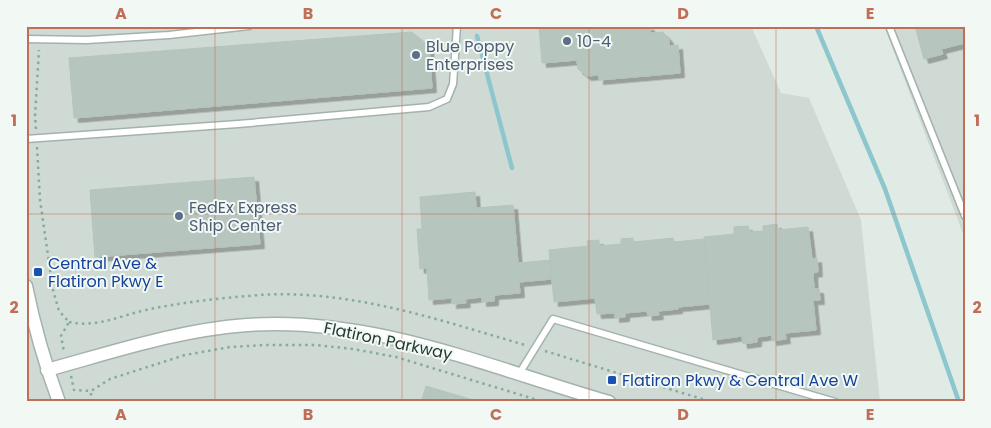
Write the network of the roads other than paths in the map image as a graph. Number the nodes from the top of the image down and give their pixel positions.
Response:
1 (249, 26) edge
2 (457, 26) edge
3 (889, 26) edge
4 (26, 39) edge
5 (26, 139) edge
6 (965, 216) edge
7 (26, 286) edge
8 (47, 370) junction
9 (519, 374) junction
10 (59, 402) edge
11 (609, 402) edge
12 (835, 402) edge

1 - 4 lane
2 - 5 lane
3 - 6 lane
7 - 8 street
8 - 9 street, Flatiron Parkway
8 - 10 street
9 - 11 street, Flatiron Parkway
9 - 12 lane

